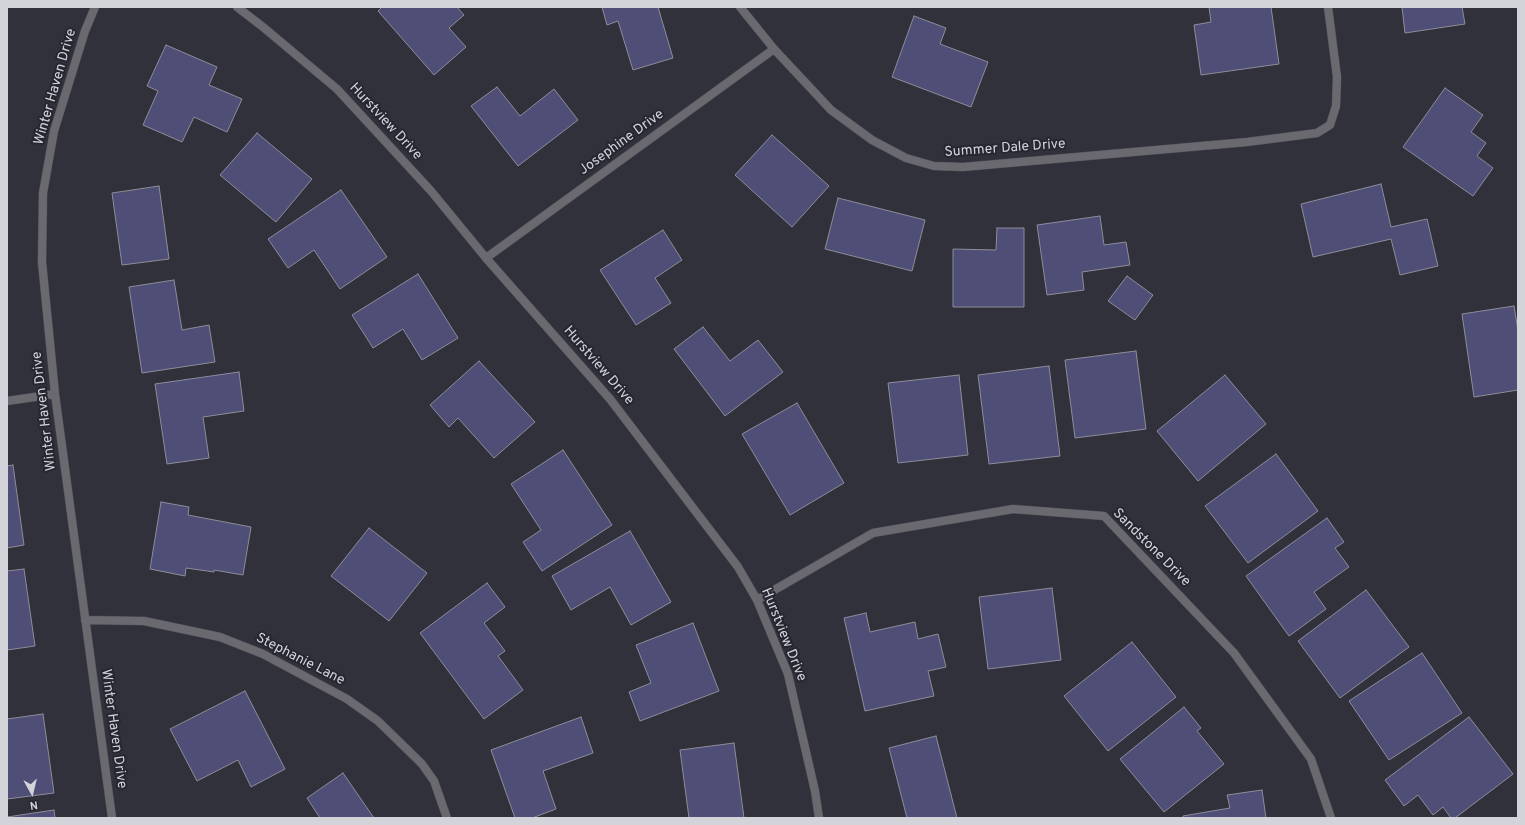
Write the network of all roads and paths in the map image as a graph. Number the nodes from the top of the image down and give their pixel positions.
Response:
1 (95, 7) edge
2 (237, 7) edge
3 (740, 7) edge
4 (1328, 7) edge
5 (774, 49) junction
6 (486, 258) junction
7 (55, 394) junction
8 (7, 401) edge
9 (757, 600) junction
10 (85, 620) junction
11 (112, 818) edge
12 (447, 818) edge
13 (819, 818) edge
14 (1331, 818) edge

1 - 7 street, Winter Haven Drive
2 - 6 street, Hurstview Drive
3 - 5 street, Summer Dale Drive
4 - 5 street, Summer Dale Drive
5 - 6 street, Josephine Drive
6 - 9 street, Hurstview Drive
7 - 8 street
7 - 10 street, Winter Haven Drive
9 - 13 street, Hurstview Drive
9 - 14 street, Sandstone Drive
10 - 11 street, Winter Haven Drive
10 - 12 street, Stephanie Lane

